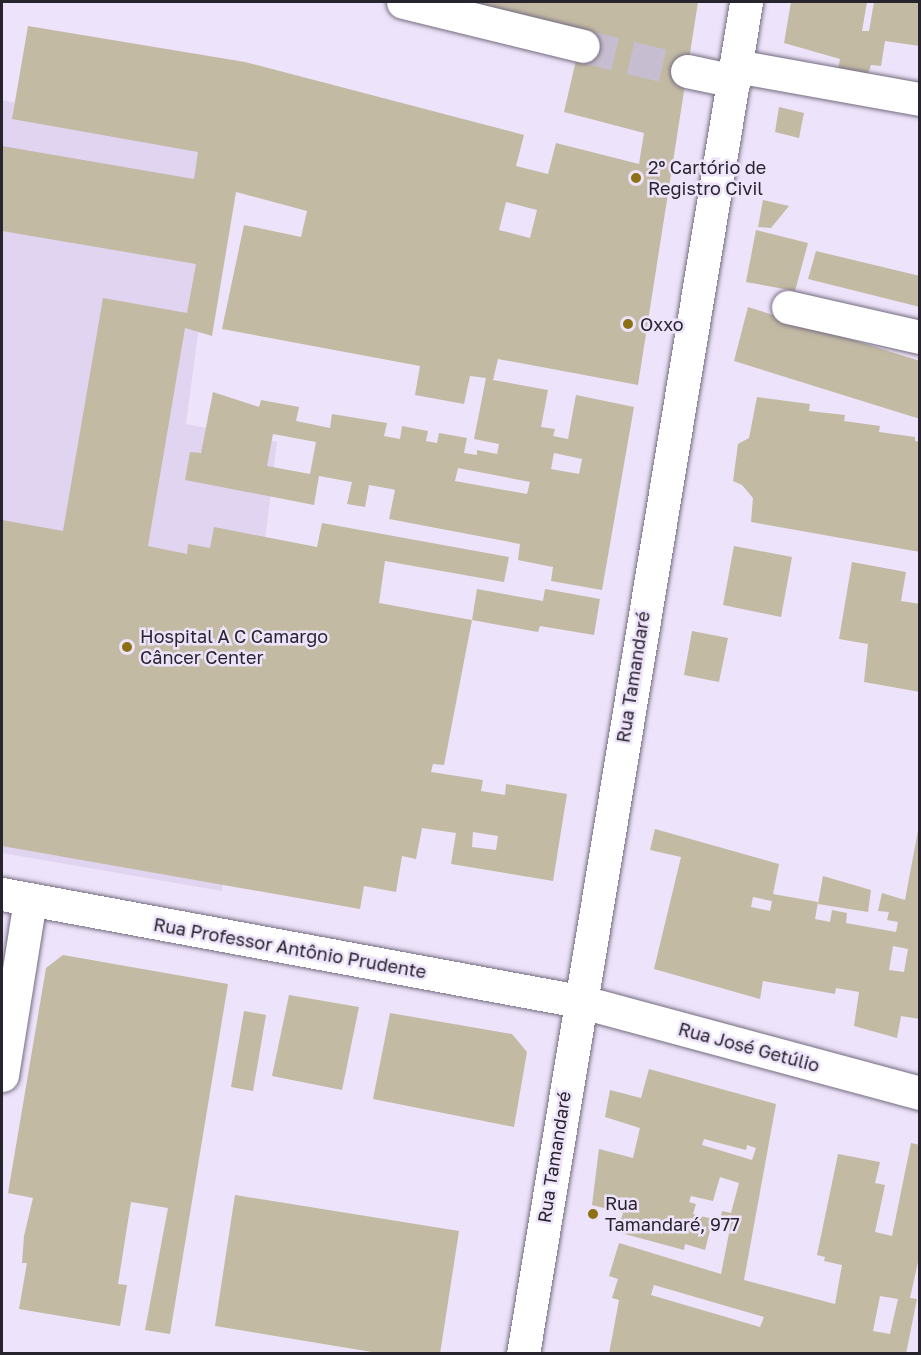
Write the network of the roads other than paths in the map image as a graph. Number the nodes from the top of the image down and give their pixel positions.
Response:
1 (403, 2) edge
2 (746, 2) edge
3 (584, 46) tunnel mouth
4 (687, 71) tunnel mouth
5 (735, 73) junction
6 (920, 99) edge
7 (788, 307) dead end
8 (920, 338) edge
9 (16, 897) edge
10 (579, 1001) junction
11 (2, 1075) edge
12 (920, 1093) edge
13 (523, 1353) edge

1 - 3 street
2 - 5 street, Rua Tamandaré
4 - 5 street
5 - 6 street
5 - 10 street, Rua Tamandaré
7 - 8 street
9 - 10 street, Rua Professor Antônio Prudente
9 - 11 street
10 - 12 street, Rua José Getúlio
10 - 13 street, Rua Tamandaré

